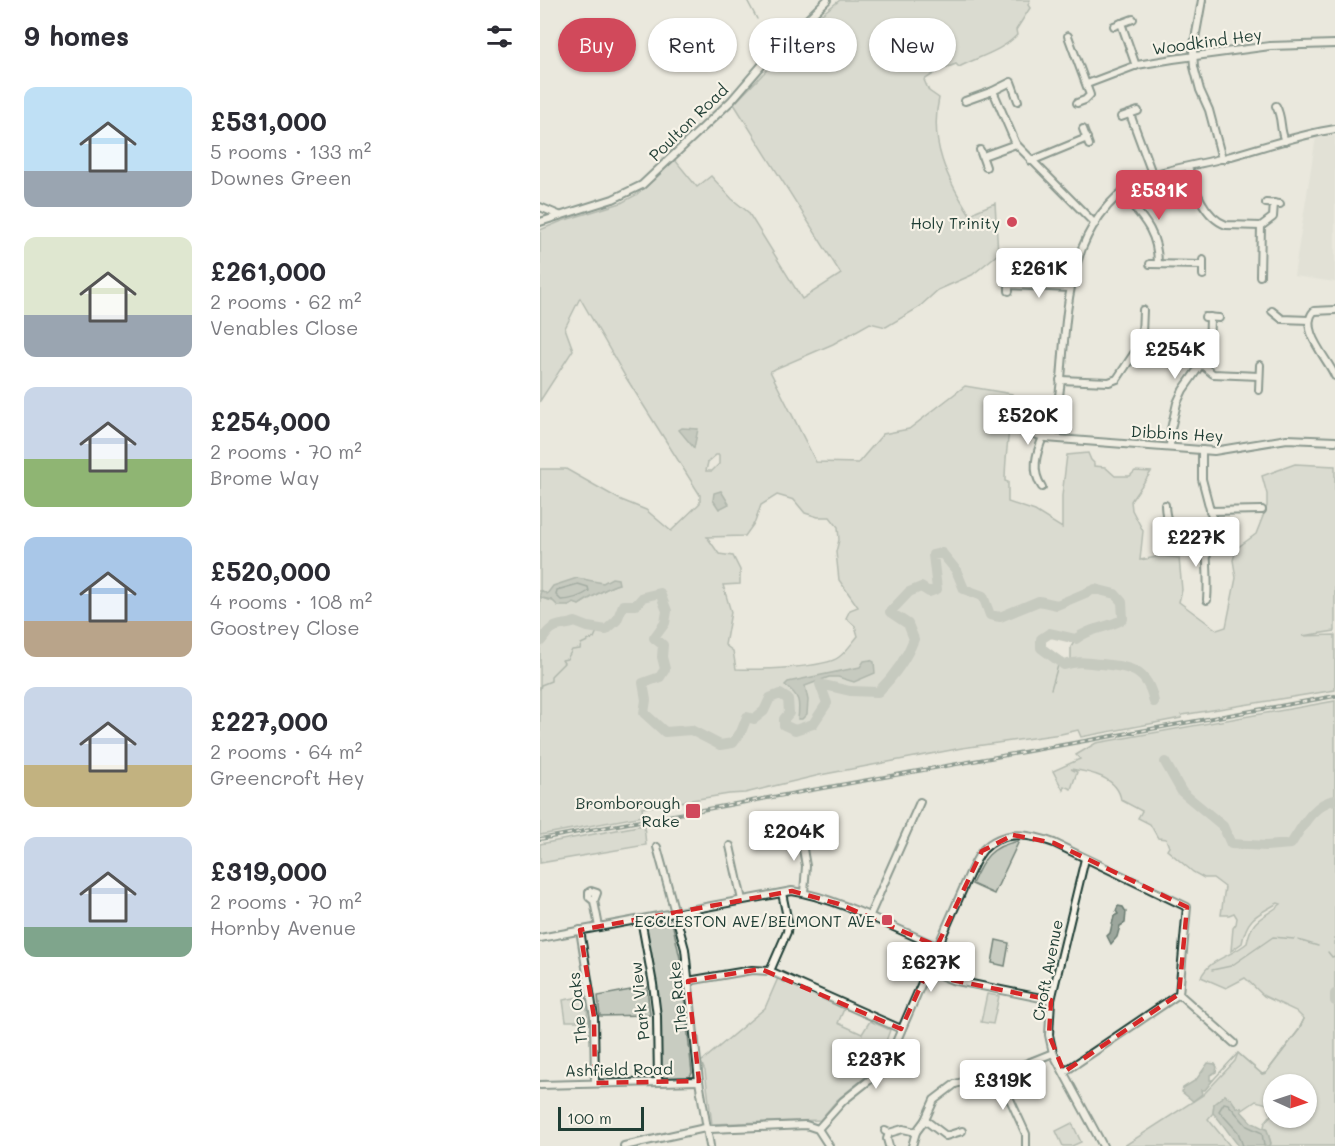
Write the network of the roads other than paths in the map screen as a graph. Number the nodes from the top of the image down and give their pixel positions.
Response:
1 (827, 0) edge
2 (1202, 0) edge
3 (1133, 19) dead end
4 (1121, 23) junction
5 (1114, 26) dead end
6 (1068, 36) dead end
7 (1335, 44) edge
8 (1194, 56) junction
9 (1136, 66) junction
10 (1087, 84) junction
11 (993, 91) junction
12 (965, 101) dead end
13 (1018, 101) dead end
14 (1077, 103) dead end
15 (1276, 106) dead end
16 (1138, 111) dead end
17 (1130, 114) junction
18 (1121, 117) dead end
19 (1083, 129) dead end
20 (1335, 129) edge
21 (1086, 138) junction
22 (1285, 141) junction
23 (1016, 144) junction
24 (1089, 146) dead end
25 (1222, 159) junction
26 (1031, 161) junction
27 (986, 167) dead end
28 (1188, 167) junction
29 (1153, 176) junction
30 (1122, 193) junction
31 (1273, 203) dead end
32 (540, 207) edge
33 (560, 215) junction
34 (540, 222) edge
35 (1095, 224) junction
36 (1261, 226) junction
37 (1203, 275) dead end
38 (1260, 276) dead end
39 (1009, 285) dead end
40 (1070, 288) junction
41 (1143, 310) dead end
42 (1272, 311) dead end
43 (1330, 312) edge
44 (1219, 318) dead end
45 (1309, 320) junction
46 (1202, 365) junction
47 (1260, 365) dead end
48 (1259, 376) junction
49 (1335, 376) edge
50 (1060, 381) junction
51 (1258, 390) dead end
52 (1010, 426) dead end
53 (1044, 437) junction
54 (1053, 438) junction
55 (1335, 441) edge
56 (1170, 447) junction
57 (1202, 450) junction
58 (1038, 485) dead end
59 (1253, 502) dead end
60 (1165, 505) dead end
61 (1254, 510) junction
62 (1262, 510) dead end
63 (1210, 511) junction
64 (1174, 512) dead end
65 (1165, 513) junction
66 (1212, 536) junction
67 (1208, 588) junction
68 (1217, 589) dead end
69 (1207, 600) dead end
70 (920, 802) dead end
71 (800, 832) dead end
72 (730, 846) dead end
73 (657, 847) dead end
74 (1085, 859) junction
75 (782, 892) junction
76 (804, 893) junction
77 (742, 900) junction
78 (594, 901) dead end
79 (674, 912) junction
80 (869, 917) junction
81 (641, 919) junction
82 (599, 927) junction
83 (580, 930) junction
84 (540, 938) edge
85 (937, 946) junction
86 (928, 969) junction
87 (770, 970) junction
88 (688, 981) junction
89 (1179, 994) junction
90 (1051, 1000) junction
91 (901, 1029) junction
92 (1234, 1044) dead end
93 (1053, 1053) junction
94 (1064, 1072) junction
95 (998, 1073) junction
96 (699, 1081) junction
97 (658, 1082) junction
98 (595, 1083) junction
99 (540, 1085) edge
100 (925, 1120) junction
101 (705, 1128) junction
102 (818, 1129) junction
103 (962, 1131) dead end
104 (916, 1132) junction
105 (942, 1134) junction
106 (936, 1141) dead end
107 (624, 1146) edge
108 (710, 1146) edge
109 (829, 1146) edge
110 (889, 1146) edge
111 (912, 1146) edge
112 (1026, 1146) edge
113 (1103, 1146) edge

1 - 33 street, Poulton Road
2 - 8 street
3 - 4 street
4 - 5 street
4 - 9 street
6 - 10 street
7 - 8 street, Woodkind Hey
8 - 9 street, Woodkind Hey
8 - 25 street
9 - 10 street, Woodkind Hey
10 - 14 street
11 - 12 street
11 - 13 street
11 - 23 street
15 - 22 street
16 - 17 street
17 - 18 street
17 - 29 street
19 - 21 street
20 - 22 street
21 - 24 street
21 - 26 street
22 - 25 street
23 - 26 street
23 - 27 street
25 - 28 street
26 - 35 street
28 - 29 street
28 - 36 street
29 - 30 street
30 - 35 street
30 - 37 street
31 - 36 street
32 - 33 street
33 - 34 street, Poulton Road
35 - 40 street
36 - 38 street
39 - 40 street
40 - 50 street
41 - 50 street
42 - 45 street
43 - 45 street
44 - 46 street
45 - 49 street
46 - 48 street
46 - 56 street
47 - 48 street
48 - 51 street
50 - 54 street
52 - 53 street, Dibbins Hey
53 - 54 street, Dibbins Hey
53 - 58 street
54 - 56 street, Dibbins Hey
55 - 57 street, Dibbins Hey
56 - 57 street, Dibbins Hey
57 - 63 street
59 - 61 street
60 - 65 street
61 - 62 street
61 - 63 street
63 - 66 street
64 - 65 street
65 - 66 street
66 - 67 street
67 - 68 street
67 - 69 street
70 - 80 street
71 - 76 street
72 - 77 street
73 - 79 street, The Rake
74 - 85 street
74 - 89 street
74 - 90 street, Croft Avenue
75 - 76 street
75 - 77 street
75 - 87 street
76 - 80 street
77 - 79 street
78 - 82 street
79 - 81 street
79 - 88 street, The Rake
80 - 85 street
81 - 82 street
81 - 97 street, Park View
82 - 83 street
83 - 84 street
83 - 98 street, The Oaks
85 - 86 street
86 - 90 street
86 - 91 street
87 - 88 street
87 - 91 street
88 - 96 street, The Rake
89 - 92 street
89 - 94 street
90 - 93 street, Croft Avenue
91 - 102 street
93 - 94 street, Croft Avenue
93 - 95 street
94 - 113 street, Croft Avenue
95 - 100 street
95 - 112 street
96 - 97 street, Ashfield Road
96 - 101 street, The Rake
97 - 98 street, Ashfield Road
98 - 99 street, Ashfield Road
100 - 104 street
100 - 105 street
101 - 102 street
101 - 107 street
101 - 108 street, The Rake
102 - 109 street
103 - 105 street
104 - 110 street
104 - 111 street
105 - 106 street

